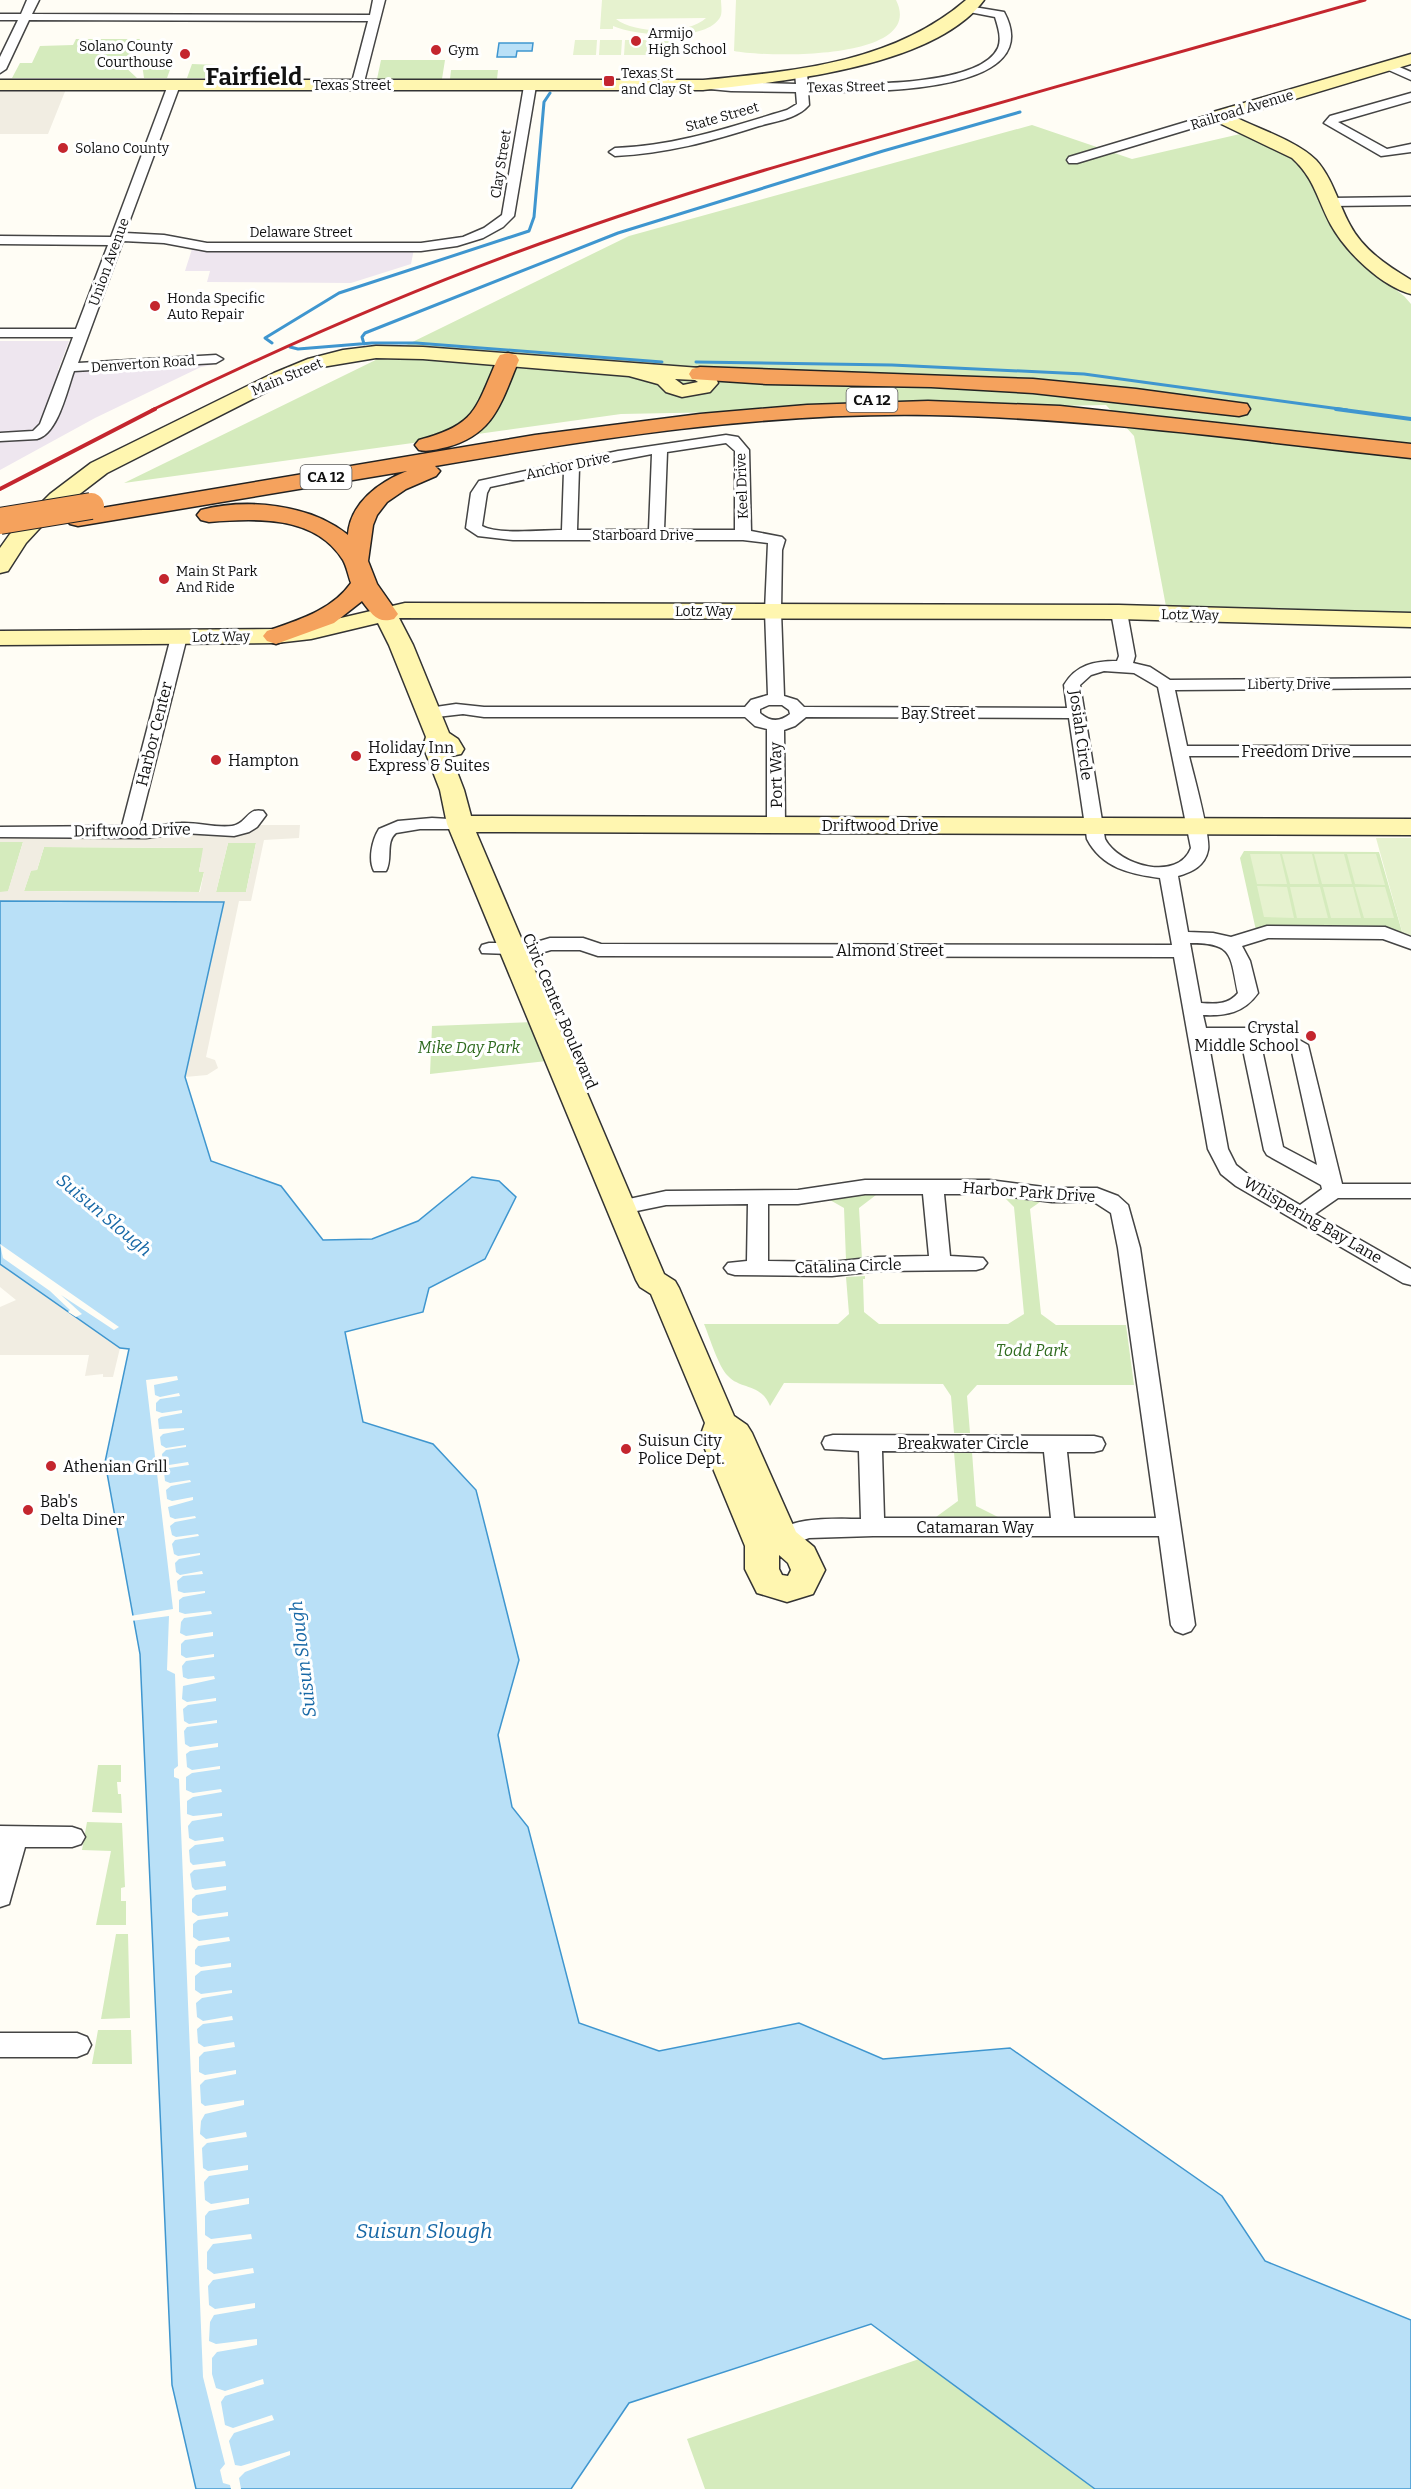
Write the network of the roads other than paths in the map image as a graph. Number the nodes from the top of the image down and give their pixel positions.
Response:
1 (33, 0) edge
2 (379, 0) edge
3 (1004, 0) edge
4 (972, 4) edge
5 (1000, 14) junction
6 (0, 17) edge
7 (25, 17) junction
8 (375, 18) junction
9 (1411, 59) edge
10 (1388, 66) junction
11 (0, 69) edge
12 (1411, 76) edge
13 (802, 80) junction
14 (0, 85) edge
15 (174, 85) junction
16 (357, 86) junction
17 (530, 86) junction
18 (1411, 97) edge
19 (1219, 116) junction
20 (1411, 148) edge
21 (615, 152) dead end
22 (1073, 160) dead end
23 (1411, 201) edge
24 (1331, 202) junction
25 (483, 235) joint
26 (117, 239) junction
27 (0, 240) edge
28 (1411, 288) edge
29 (0, 333) edge
30 (82, 333) junction
31 (216, 359) dead end
32 (508, 360) junction
33 (70, 367) junction
34 (700, 374) joint
35 (905, 410) junction
36 (1259, 412) dead end
37 (1060, 413) junction
38 (1293, 417) dead end
39 (1377, 431) junction
40 (1411, 434) edge
41 (0, 436) edge
42 (575, 437) junction
43 (733, 440) joint
44 (660, 448) junction
45 (1411, 451) edge
46 (573, 464) junction
47 (336, 465) junction
48 (0, 521) edge
49 (72, 524) junction
50 (0, 532) edge
51 (509, 535) joint
52 (656, 535) junction
53 (743, 535) junction
54 (569, 536) junction
55 (0, 542) edge
56 (0, 566) edge
57 (360, 572) junction
58 (773, 611) junction
59 (1119, 612) junction
60 (385, 614) junction
61 (1411, 620) edge
62 (276, 636) junction
63 (179, 637) junction
64 (0, 638) edge
65 (1124, 666) junction
66 (1411, 683) edge
67 (1166, 686) junction
68 (776, 699) junction
69 (751, 712) junction
70 (800, 712) junction
71 (428, 713) junction
72 (1076, 713) junction
73 (775, 725) junction
74 (1181, 751) junction
75 (1411, 751) edge
76 (257, 815) dead end
77 (471, 824) junction
78 (776, 824) junction
79 (1094, 826) junction
80 (1196, 826) junction
81 (1411, 827) edge
82 (130, 830) junction
83 (0, 832) edge
84 (380, 867) dead end
85 (1168, 872) junction
86 (1411, 943) edge
87 (1181, 944) junction
88 (1232, 944) junction
89 (511, 949) junction
90 (1193, 1009) junction
91 (1197, 1034) junction
92 (1249, 1034) junction
93 (1332, 1186) junction
94 (933, 1187) junction
95 (1411, 1191) edge
96 (758, 1198) junction
97 (631, 1205) junction
98 (1301, 1214) junction
99 (940, 1263) junction
100 (976, 1263) dead end
101 (735, 1268) dead end
102 (757, 1268) junction
103 (1411, 1278) edge
104 (722, 1424) junction
105 (833, 1443) dead end
106 (870, 1443) junction
107 (1055, 1444) junction
108 (1094, 1444) dead end
109 (873, 1527) junction
110 (1169, 1527) junction
111 (1063, 1528) junction
112 (783, 1539) junction
113 (1184, 1625) dead end
114 (7, 1836) edge
115 (72, 1836) dead end
116 (0, 1896) edge
117 (0, 2045) edge
118 (77, 2045) dead end

1 - 7 street
2 - 8 street
3 - 5 street
4 - 5 street
4 - 13 street, Texas Street
5 - 13 street, Texas Street
6 - 7 street
7 - 8 street
7 - 11 street
8 - 16 street
9 - 10 street, Railroad Avenue
10 - 12 street
10 - 19 street, Railroad Avenue
13 - 17 street, Texas Street
13 - 21 street, State Street
14 - 15 street, Texas Street
15 - 16 street, Texas Street
15 - 26 street, Union Avenue
16 - 17 street, Texas Street
17 - 25 street, Clay Street
18 - 20 street
19 - 22 street, Railroad Avenue
19 - 24 street
23 - 24 street
24 - 28 street
25 - 26 street, Delaware Street
26 - 27 street, Delaware Street
26 - 30 street, Union Avenue
29 - 30 street
30 - 33 street, Union Avenue
31 - 33 street, Denverton Road
32 - 34 street, Main Street
32 - 47 highway
32 - 56 street, Main Street
33 - 41 street, Union Avenue
34 - 36 highway
35 - 37 highway, CA 12
35 - 37 highway
35 - 42 highway, CA 12
37 - 45 highway, CA 12
38 - 39 highway
39 - 40 highway, CA 12
39 - 47 highway, CA 12
42 - 49 highway, CA 12
42 - 57 highway
43 - 44 street, Anchor Drive
43 - 53 street, Keel Drive
44 - 46 street, Anchor Drive
44 - 52 street
46 - 51 street, Anchor Drive
46 - 54 street
47 - 49 highway, CA 12
48 - 49 highway, CA 12, bridge
49 - 50 highway, CA 12
49 - 55 highway
49 - 57 highway
51 - 54 street, Starboard Drive
52 - 53 street, Starboard Drive
52 - 54 street, Starboard Drive
53 - 58 street, Starboard Drive
57 - 60 highway
57 - 62 highway
58 - 59 street, Lotz Way
58 - 60 street, Lotz Way
58 - 68 street
59 - 61 street, Lotz Way
59 - 65 street
60 - 62 street, Lotz Way
60 - 71 street, Civic Center Boulevard
62 - 63 street, Lotz Way
63 - 64 street, Lotz Way
63 - 82 street, Harbor Center
65 - 67 street, Josiah Circle
65 - 72 street, Josiah Circle
66 - 67 street, Liberty Drive
67 - 74 street, Josiah Circle
68 - 69 street
68 - 70 street
69 - 71 street
69 - 73 street, Port Way
70 - 72 street, Bay Street
70 - 73 street, Port Way
71 - 77 street, Civic Center Boulevard
72 - 79 street, Josiah Circle
73 - 78 street, Port Way
74 - 75 street, Freedom Drive
74 - 80 street, Josiah Circle
76 - 82 street, Driftwood Drive
77 - 78 street, Driftwood Drive
77 - 84 street, Driftwood Drive
77 - 89 street, Civic Center Boulevard
78 - 79 street, Driftwood Drive
79 - 80 street, Driftwood Drive
79 - 85 street, Josiah Circle
80 - 81 street, Driftwood Drive
80 - 85 street, Josiah Circle
82 - 83 street, Driftwood Drive
85 - 87 street, Whispering Bay Lane
86 - 88 street
87 - 88 street, Almond Street
87 - 89 street, Almond Street
87 - 90 street, Whispering Bay Lane
88 - 90 street
89 - 97 street, Civic Center Boulevard
90 - 91 street, Whispering Bay Lane
91 - 92 street
91 - 98 street, Whispering Bay Lane
92 - 93 street
92 - 93 street
93 - 95 street
93 - 98 street
94 - 96 street, Harbor Park Drive
94 - 99 street
94 - 110 street, Harbor Park Drive
96 - 97 street, Harbor Park Drive
96 - 102 street
97 - 104 street, Civic Center Boulevard
98 - 103 street, Whispering Bay Lane
99 - 100 street, Catalina Circle
99 - 102 street, Catalina Circle
101 - 102 street, Catalina Circle
104 - 112 street, Civic Center Boulevard
104 - 112 street, Civic Center Boulevard
105 - 106 street, Breakwater Circle
106 - 107 street, Breakwater Circle
106 - 109 street
107 - 108 street, Breakwater Circle
107 - 111 street
109 - 111 street, Catamaran Way
109 - 112 street, Catamaran Way
110 - 111 street, Catamaran Way
110 - 113 street, Harbor Park Drive
114 - 115 street
114 - 116 street
117 - 118 street

